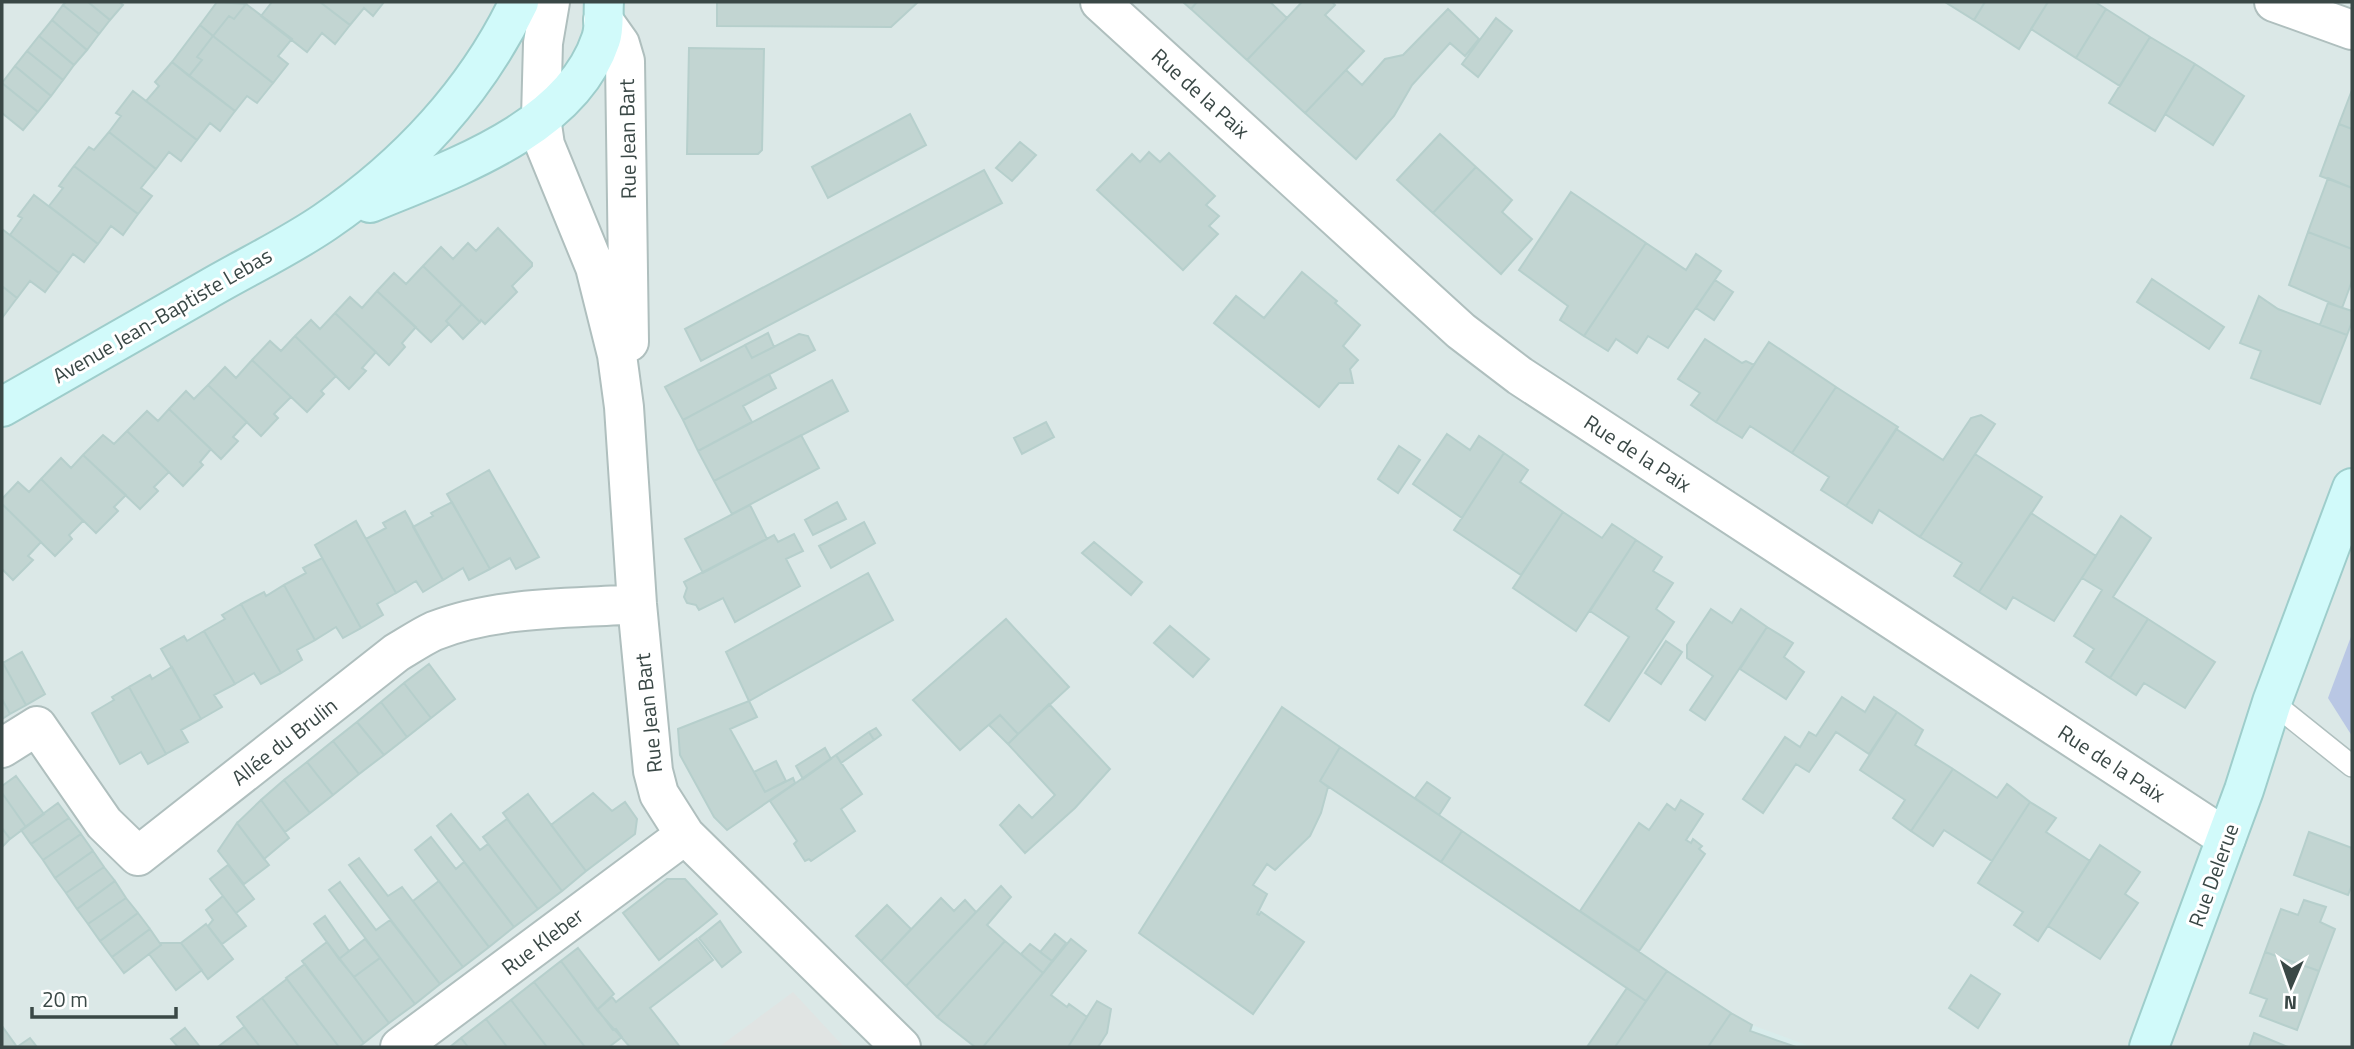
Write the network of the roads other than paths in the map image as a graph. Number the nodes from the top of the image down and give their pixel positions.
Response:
1 (519, 2) edge
2 (550, 2) edge
3 (1100, 2) edge
4 (2274, 2) edge
5 (603, 11) edge
6 (2352, 30) edge
7 (541, 118) junction
8 (323, 223) junction
9 (2, 407) edge
10 (624, 407) junction
11 (2352, 488) edge
12 (637, 604) junction
13 (2273, 702) junction
14 (2, 748) edge
15 (2352, 766) edge
16 (685, 835) junction
17 (2226, 838) junction
18 (400, 1047) edge
19 (901, 1047) edge
20 (2150, 1047) edge

1 - 8 street, Avenue Jean-Baptiste Lebas
2 - 7 street, Rue Jean Bart
3 - 17 street, Rue de la Paix
4 - 6 street
5 - 7 street, Avenue Jean-Baptiste Lebas
5 - 10 street, Rue Jean Bart
7 - 8 street, Avenue Jean-Baptiste Lebas
7 - 10 street, Rue Jean Bart
8 - 9 street, Avenue Jean-Baptiste Lebas
10 - 12 street, Rue Jean Bart
11 - 13 street, Rue Delerue
12 - 14 street, Allée du Brulin
12 - 16 street, Rue Jean Bart
13 - 15 lane
13 - 17 street, Rue Delerue
16 - 18 street, Rue Kleber
16 - 19 street, Rue Jean Bart
17 - 20 street, Rue Delerue

